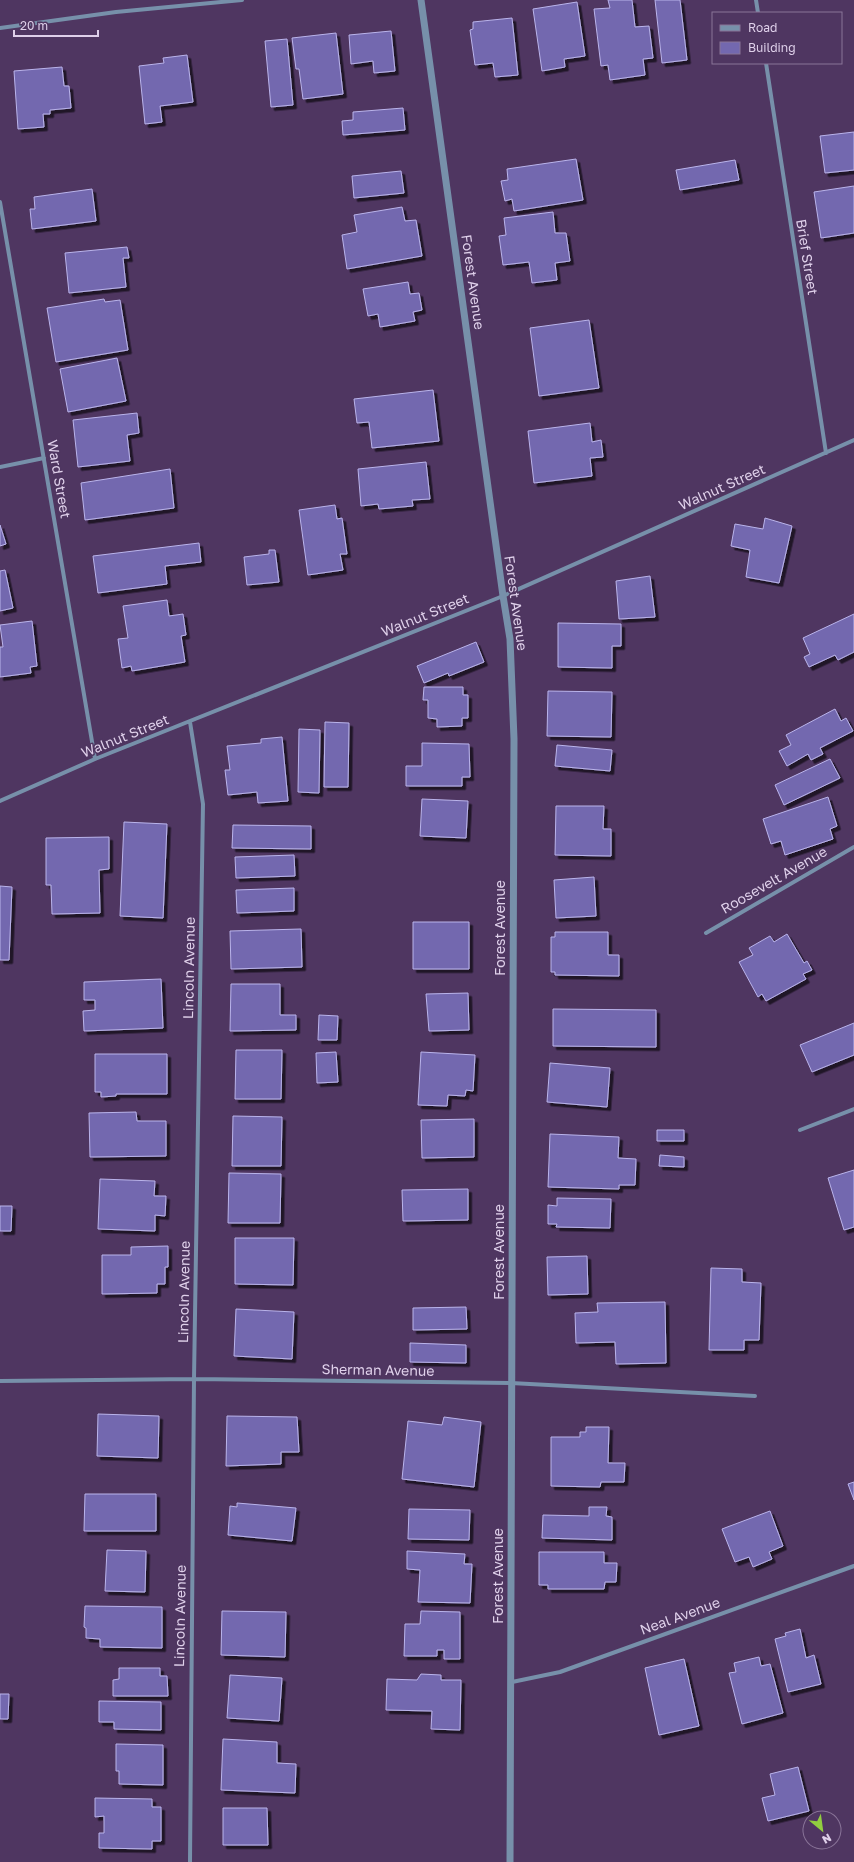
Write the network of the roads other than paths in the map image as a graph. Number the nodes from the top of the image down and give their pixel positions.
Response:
1 (242, 0) edge
2 (421, 0) edge
3 (756, 0) edge
4 (758, 12) edge
5 (0, 28) edge
6 (766, 64) edge
7 (0, 202) edge
8 (854, 440) edge
9 (826, 454) junction
10 (44, 458) junction
11 (0, 467) edge
12 (503, 596) junction
13 (190, 722) junction
14 (95, 759) junction
15 (0, 801) edge
16 (854, 847) edge
17 (706, 933) dead end
18 (854, 1109) edge
19 (800, 1130) dead end
20 (194, 1379) junction
21 (0, 1381) edge
22 (511, 1383) junction
23 (755, 1396) dead end
24 (854, 1566) edge
25 (512, 1682) junction
26 (190, 1862) edge
27 (510, 1862) edge

1 - 5 street
2 - 12 street, Forest Avenue
3 - 4 street
6 - 9 street, Brief Street
7 - 10 street, Ward Street
8 - 9 street, Walnut Street
9 - 12 street, Walnut Street
10 - 11 street
10 - 14 street, Ward Street
12 - 13 street, Walnut Street
12 - 22 street, Forest Avenue
13 - 14 street, Walnut Street
13 - 20 street, Lincoln Avenue
14 - 15 street, Walnut Street
16 - 17 street, Roosevelt Avenue
18 - 19 street
20 - 21 street, Sherman Avenue
20 - 22 street, Sherman Avenue
20 - 26 street, Lincoln Avenue
22 - 23 street, Sherman Avenue
22 - 25 street, Forest Avenue
24 - 25 street, Neal Avenue
25 - 27 street, Forest Avenue

